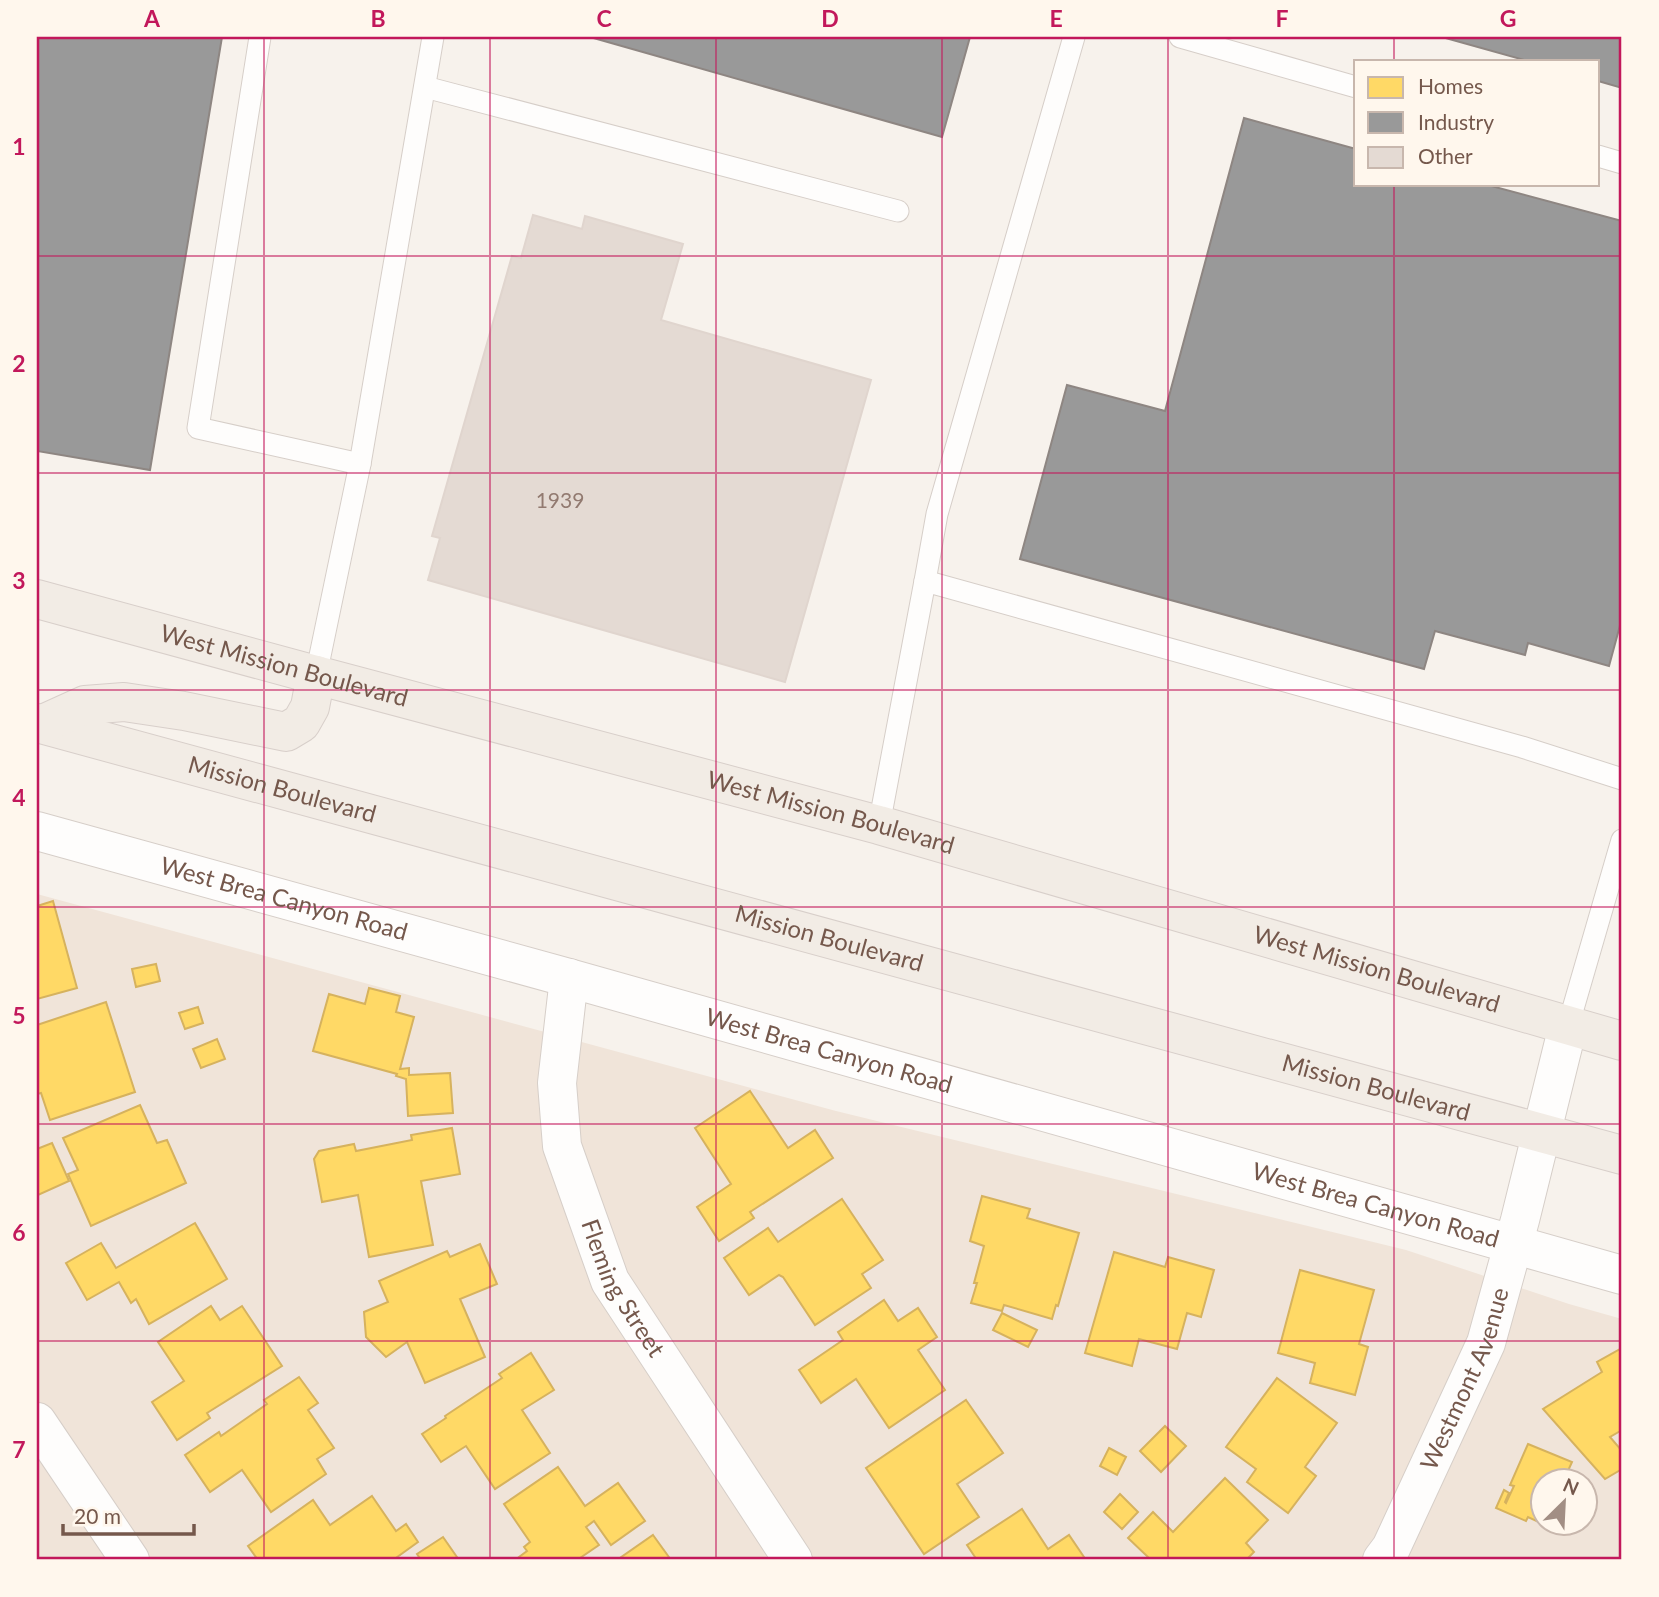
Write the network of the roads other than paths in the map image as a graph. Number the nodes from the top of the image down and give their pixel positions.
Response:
1 (260, 37) edge
2 (433, 37) edge
3 (1074, 37) edge
4 (1180, 37) edge
5 (1354, 86) edge
6 (425, 87) junction
7 (1600, 157) edge
8 (1622, 163) edge
9 (898, 211) dead end
10 (360, 464) junction
11 (925, 581) junction
12 (37, 598) edge
13 (316, 676) junction
14 (40, 723) edge
15 (1622, 779) edge
16 (879, 825) junction
17 (37, 831) edge
18 (1622, 840) edge
19 (569, 978) junction
20 (1568, 1026) junction
21 (1622, 1041) edge
22 (1542, 1133) junction
23 (1622, 1155) edge
24 (1513, 1246) junction
25 (1622, 1275) edge
26 (37, 1422) edge
27 (1393, 1556) edge
28 (130, 1560) edge
29 (793, 1560) edge

1 - 10 lane
2 - 6 lane
3 - 11 lane
4 - 5 lane
6 - 9 lane
6 - 10 lane
7 - 8 lane
10 - 13 lane
11 - 15 lane
11 - 16 lane
12 - 13 main road, West Mission Boulevard
13 - 14 main road
13 - 16 main road, West Mission Boulevard
14 - 22 main road, Mission Boulevard
16 - 20 main road, West Mission Boulevard
17 - 19 street, West Brea Canyon Road
18 - 20 lane
19 - 24 street, West Brea Canyon Road
19 - 29 street, Fleming Street
20 - 21 main road, West Mission Boulevard
20 - 22 street, Westmont Avenue
22 - 23 main road, Mission Boulevard
22 - 24 street, Westmont Avenue
24 - 25 street, West Brea Canyon Road
24 - 27 street, Westmont Avenue
26 - 28 street

